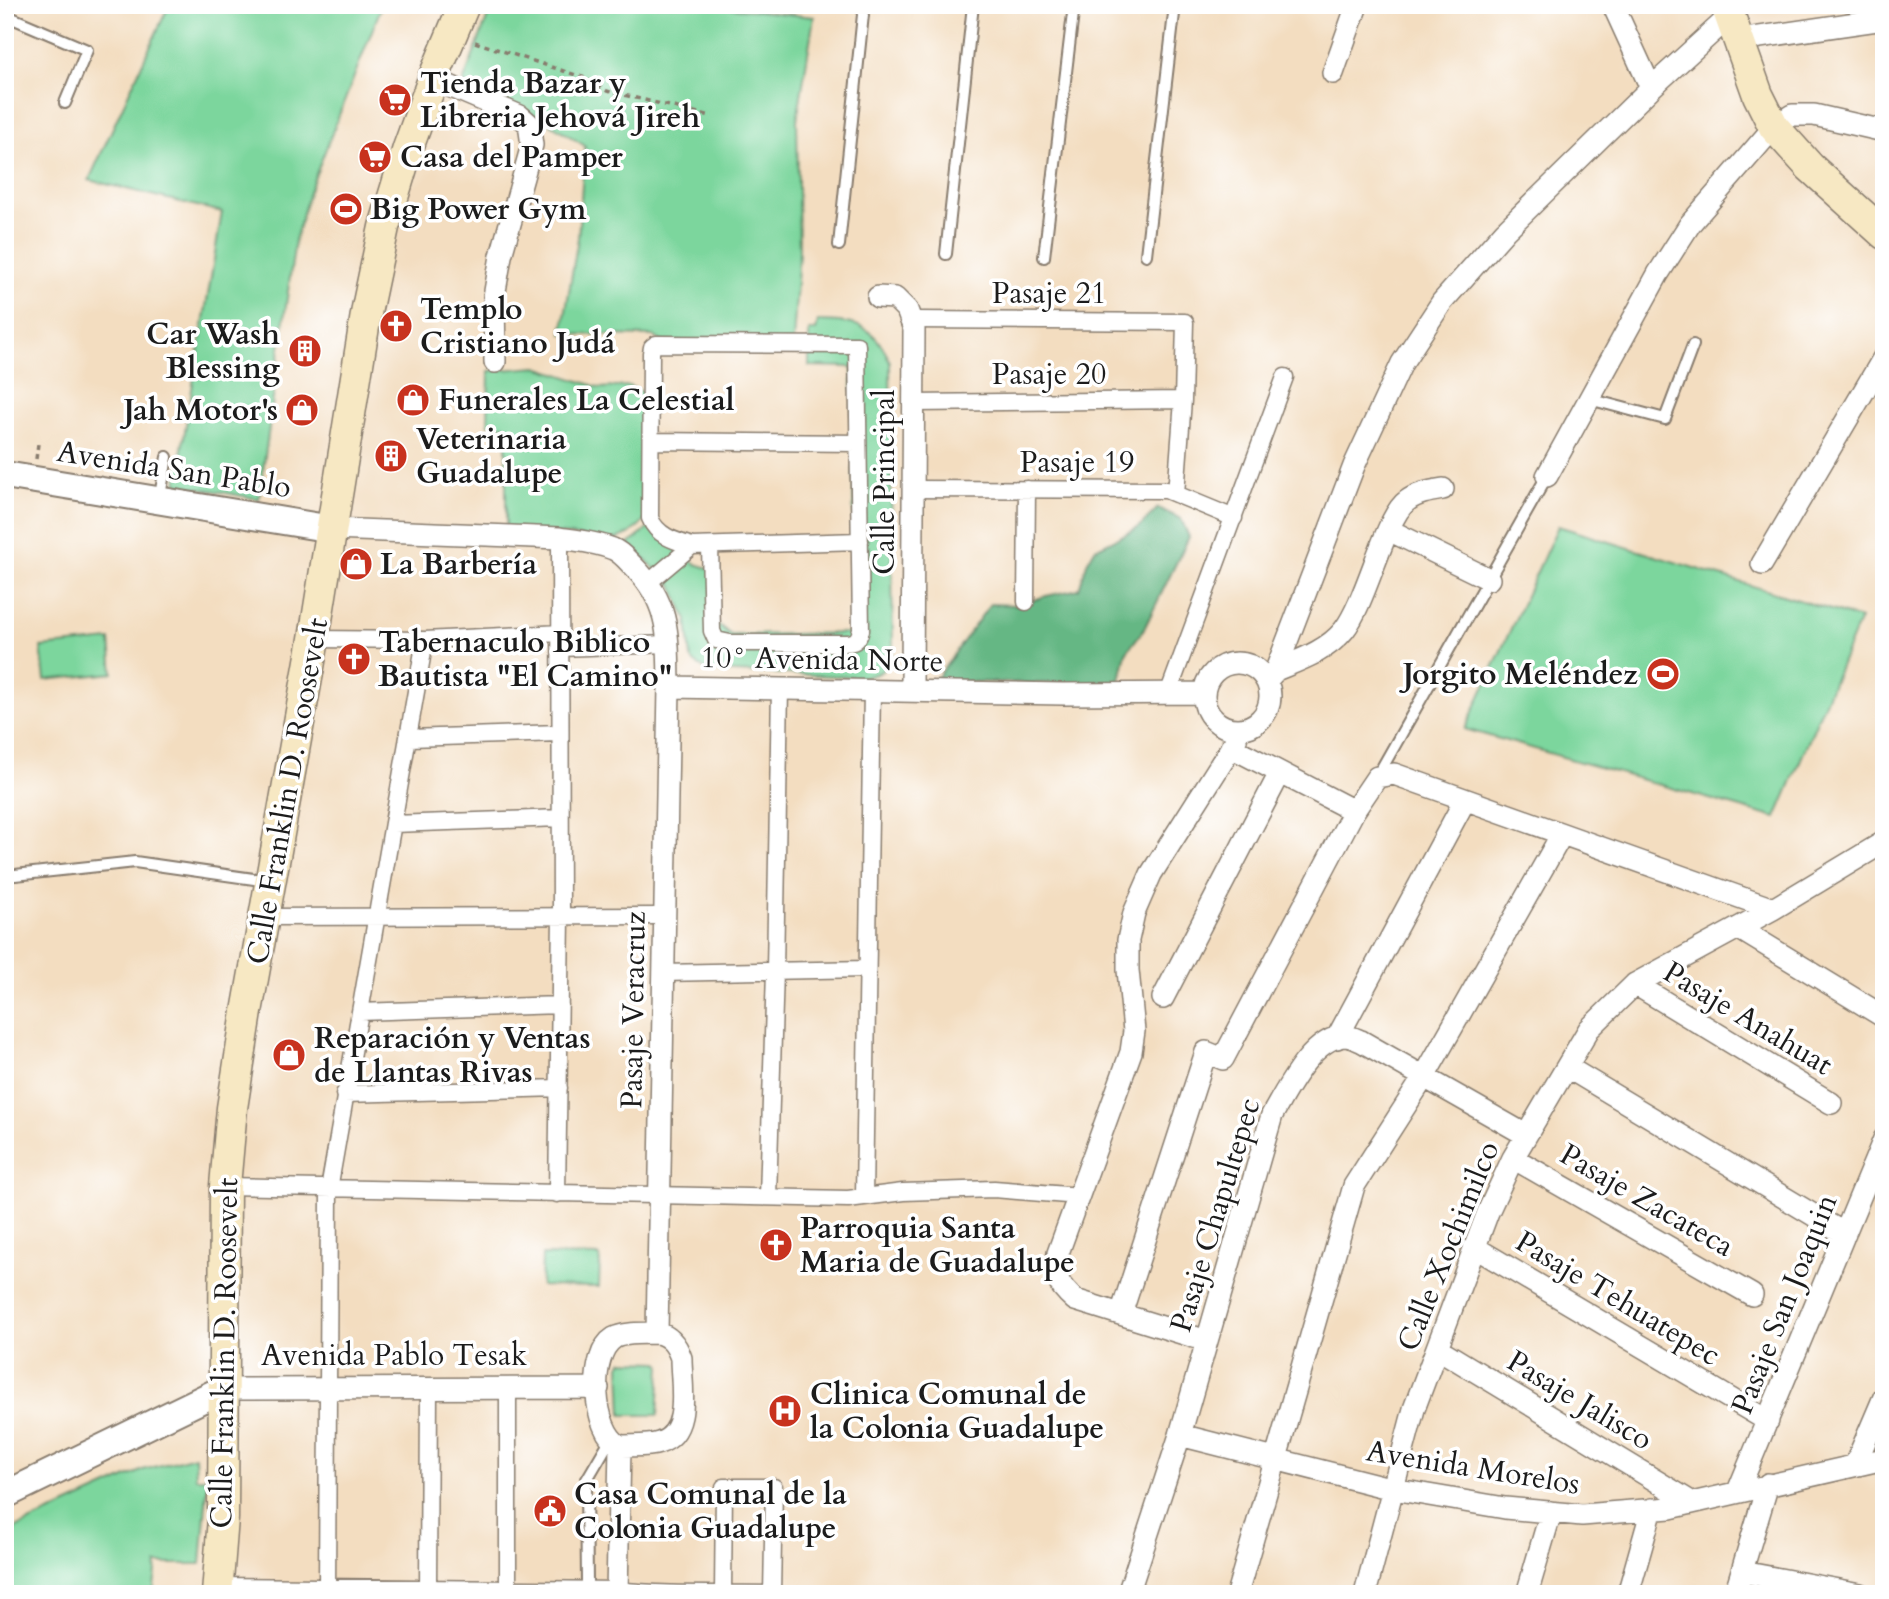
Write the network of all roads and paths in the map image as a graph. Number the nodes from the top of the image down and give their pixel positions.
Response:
1 (464, 5) edge
2 (864, 5) edge
3 (973, 5) edge
4 (1074, 5) edge
5 (1175, 5) edge
6 (1357, 5) edge
7 (1613, 5) edge
8 (5, 15) edge
9 (1872, 15) edge
10 (1732, 20) edge
11 (470, 41) dead end
12 (1333, 73) dead end
13 (433, 79) junction
14 (1651, 88) junction
15 (65, 103) dead end
16 (711, 116) dead end
17 (1774, 127) junction
18 (1884, 131) edge
19 (1884, 233) edge
20 (839, 244) dead end
21 (946, 254) dead end
22 (1146, 255) dead end
23 (1044, 257) dead end
24 (878, 297) dead end
25 (912, 320) junction
26 (1693, 345) dead end
27 (1884, 357) edge
28 (495, 362) dead end
29 (1285, 377) dead end
30 (1589, 399) junction
31 (1183, 400) junction
32 (915, 403) junction
33 (651, 441) junction
34 (859, 443) junction
35 (167, 457) dead end
36 (5, 475) edge
37 (1547, 476) joint
38 (914, 489) junction
39 (1027, 489) junction
40 (1443, 489) dead end
41 (1176, 494) junction
42 (159, 501) junction
43 (1234, 517) junction
44 (332, 529) junction
45 (1399, 536) dead end
46 (560, 538) junction
47 (860, 541) junction
48 (692, 546) junction
49 (710, 546) junction
50 (1762, 564) dead end
51 (1489, 579) junction
52 (648, 583) junction
53 (1026, 602) dead end
54 (314, 639) junction
55 (425, 640) junction
56 (561, 640) junction
57 (668, 644) junction
58 (1271, 675) junction
59 (669, 687) junction
60 (780, 688) junction
61 (872, 690) junction
62 (912, 690) junction
63 (1204, 693) junction
64 (1168, 695) junction
65 (559, 733) junction
66 (410, 738) junction
67 (1234, 738) junction
68 (1280, 773) junction
69 (1377, 777) junction
70 (1465, 800) junction
71 (1354, 811) junction
72 (560, 818) junction
73 (393, 824) junction
74 (1562, 834) junction
75 (1884, 842) edge
76 (15, 875) dead end
77 (271, 882) junction
78 (1773, 909) junction
79 (664, 916) junction
80 (265, 917) junction
81 (376, 917) junction
82 (561, 917) junction
83 (1738, 928) junction
84 (867, 969) junction
85 (775, 971) junction
86 (663, 973) junction
87 (1635, 984) junction
88 (1163, 998) dead end
89 (560, 1004) junction
90 (360, 1012) junction
91 (1884, 1017) edge
92 (1336, 1038) junction
93 (1567, 1066) junction
94 (1424, 1077) junction
95 (559, 1088) junction
96 (344, 1094) junction
97 (1831, 1103) dead end
98 (1526, 1135) junction
99 (1884, 1139) edge
100 (1513, 1158) junction
101 (225, 1186) junction
102 (329, 1189) junction
103 (557, 1194) junction
104 (659, 1196) junction
105 (1079, 1196) junction
106 (768, 1197) junction
107 (864, 1197) junction
108 (1845, 1234) junction
109 (1474, 1247) junction
110 (1752, 1294) dead end
111 (1121, 1314) junction
112 (657, 1333) junction
113 (1207, 1341) junction
114 (1437, 1348) junction
115 (328, 1388) junction
116 (429, 1388) junction
117 (508, 1388) junction
118 (598, 1388) junction
119 (223, 1389) junction
120 (1884, 1397) edge
121 (1768, 1420) junction
122 (1180, 1435) junction
123 (615, 1443) junction
124 (1275, 1459) junction
125 (1884, 1459) edge
126 (1855, 1465) junction
127 (1768, 1484) junction
128 (1393, 1489) junction
129 (1738, 1491) junction
130 (5, 1495) edge
131 (1691, 1502) junction
132 (1652, 1509) junction
133 (1551, 1512) junction
134 (1742, 1572) junction
135 (587, 1583) dead end
136 (217, 1590) edge
137 (327, 1590) edge
138 (428, 1591) edge
139 (508, 1591) edge
140 (617, 1592) edge
141 (1849, 1593) edge
142 (723, 1594) edge
143 (1128, 1594) edge
144 (1237, 1594) edge
145 (1364, 1594) edge
146 (1527, 1594) edge
147 (1628, 1594) edge
148 (1735, 1594) edge

1 - 13 main road, Calle Franklin D. Roosevelt
2 - 20 lane
3 - 21 lane
4 - 23 lane
5 - 22 lane
6 - 12 street
7 - 14 street
8 - 15 lane
9 - 10 street
10 - 14 street
10 - 17 main road
11 - 16 path
13 - 28 street
13 - 44 main road, Calle Franklin D. Roosevelt
14 - 58 street
17 - 18 street
17 - 19 main road
17 - 30 street
24 - 25 street
25 - 31 street, Pasaje 21
25 - 32 street, Calle Principal
26 - 30 lane
27 - 50 street
29 - 43 street
30 - 37 street
31 - 32 street, Pasaje 20
31 - 41 street
32 - 38 street, Calle Principal
33 - 34 street
33 - 34 street
33 - 48 street
34 - 47 street
35 - 42 lane
36 - 42 street, Avenida San Pablo
37 - 51 lane
38 - 39 street, Pasaje 19
38 - 62 street, Calle Principal
39 - 41 street, Pasaje 19
39 - 53 street
40 - 58 street
41 - 43 street, Pasaje 19
42 - 44 street, Avenida San Pablo
43 - 64 street
44 - 46 street, 10° Avenida Norte
44 - 54 main road, Calle Franklin D. Roosevelt
45 - 51 street
46 - 52 street, 10° Avenida Norte
46 - 56 street
47 - 49 street
47 - 49 street
48 - 49 street
48 - 52 street
51 - 69 lane
52 - 57 street, 10° Avenida Norte
54 - 55 street
54 - 77 main road, Calle Franklin D. Roosevelt
55 - 56 street
55 - 66 street
56 - 57 street
56 - 65 street
57 - 59 street, 10° Avenida Norte
58 - 63 street
58 - 67 street
59 - 60 street, 10° Avenida Norte
59 - 79 street, Pasaje Veracruz
60 - 61 street, 10° Avenida Norte
60 - 85 street
61 - 62 street, 10° Avenida Norte
61 - 84 street
62 - 64 street, 10° Avenida Norte
63 - 64 street, 10° Avenida Norte
63 - 67 street
65 - 66 street
65 - 72 street
66 - 73 street
67 - 68 street
67 - 105 street
68 - 71 street
68 - 88 street
69 - 70 street
69 - 71 street
70 - 74 street
70 - 92 street
71 - 111 street
72 - 73 street
72 - 82 street
73 - 81 street
74 - 78 street
74 - 94 street
75 - 78 street, Calle Xochimilco
76 - 77 lane
77 - 80 main road, Calle Franklin D. Roosevelt
78 - 83 street, Calle Xochimilco
79 - 82 street
79 - 86 street, Pasaje Veracruz
80 - 81 street
80 - 101 main road, Calle Franklin D. Roosevelt
81 - 82 street
81 - 90 street
82 - 89 street
83 - 87 street, Calle Xochimilco
83 - 91 street
84 - 85 street
84 - 107 street
85 - 86 street
85 - 106 street
86 - 104 street, Pasaje Veracruz
87 - 93 street, Calle Xochimilco
87 - 97 street, Pasaje Anahuat
89 - 90 street
89 - 95 street
90 - 96 street
92 - 94 street
92 - 113 street, Pasaje Chapultepec
93 - 98 street, Calle Xochimilco
93 - 108 street
94 - 98 street
94 - 124 street
95 - 96 street
95 - 103 street
96 - 102 street
98 - 100 street, Calle Xochimilco
99 - 108 street, Pasaje San Joaquin
100 - 109 street, Calle Xochimilco
100 - 110 street, Pasaje Zacateca
101 - 102 street
101 - 119 main road, Calle Franklin D. Roosevelt
102 - 103 street
102 - 115 street
103 - 104 street
104 - 106 street
104 - 112 street, Pasaje Veracruz
105 - 107 street
105 - 111 street
106 - 107 street
108 - 121 street, Pasaje San Joaquin
109 - 114 street, Calle Xochimilco
109 - 121 street, Pasaje Tehuatepec
111 - 113 street
112 - 118 street
112 - 123 street
113 - 122 street, Pasaje Chapultepec
114 - 128 street, Calle Xochimilco
114 - 131 street, Pasaje Jalisco
115 - 116 street, Avenida Pablo Tesak
115 - 119 street, Avenida Pablo Tesak
115 - 137 street
116 - 117 street, Avenida Pablo Tesak
116 - 138 street
117 - 118 street, Avenida Pablo Tesak
117 - 139 street
118 - 123 street
119 - 130 street, Avenida Pablo Tesak
119 - 136 main road, Calle Franklin D. Roosevelt
120 - 126 street
121 - 129 street, Pasaje San Joaquin
122 - 124 street, Avenida Morelos
122 - 143 street, Pasaje Chapultepec
123 - 135 lane
123 - 140 street
124 - 128 street, Avenida Morelos
124 - 144 street
125 - 126 street, Avenida Morelos
126 - 127 street, Avenida Morelos
127 - 129 street, Avenida Morelos
127 - 134 street
128 - 133 street, Avenida Morelos
128 - 145 street, Calle Xochimilco
129 - 131 street, Avenida Morelos
131 - 132 street, Avenida Morelos
132 - 133 street, Avenida Morelos
132 - 147 street
133 - 146 street
134 - 141 street
134 - 148 street
136 - 137 street
137 - 138 street
138 - 139 street
139 - 140 street
140 - 142 street
142 - 142 street

